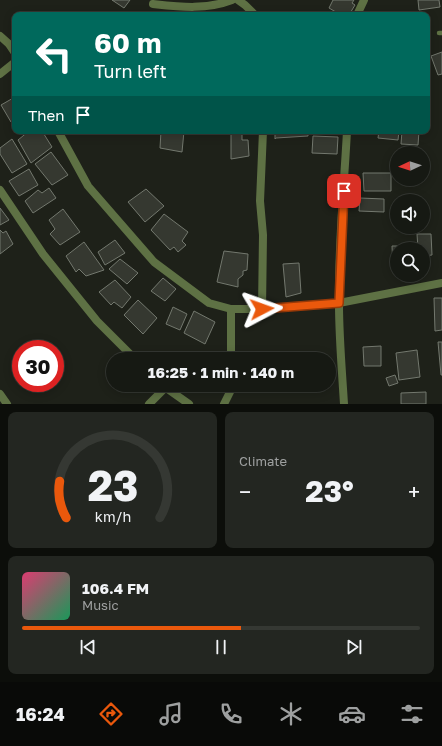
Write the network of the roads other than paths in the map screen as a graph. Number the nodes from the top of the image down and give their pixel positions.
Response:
1 (232, 0) edge
2 (238, 0) edge
3 (364, 0) edge
4 (153, 4) dead end
5 (252, 12) edge
6 (358, 12) edge
7 (0, 36) edge
8 (12, 48) edge
9 (12, 64) edge
10 (0, 74) edge
11 (60, 134) edge
12 (263, 134) edge
13 (347, 134) edge
14 (0, 190) edge
15 (442, 283) edge
16 (339, 303) junction
17 (232, 309) junction
18 (262, 309) junction
19 (128, 352) edge
20 (231, 352) edge
21 (159, 392) edge
22 (170, 392) edge
23 (230, 392) edge
24 (0, 394) edge
25 (7, 404) edge
26 (148, 404) edge
27 (188, 404) edge
28 (224, 404) edge
29 (344, 404) edge

1 - 4 street
2 - 5 street
3 - 6 street
7 - 8 street
9 - 10 street
11 - 17 street
12 - 18 street
13 - 16 street
14 - 19 street
15 - 16 street
16 - 18 street
16 - 29 street
17 - 18 street
17 - 20 street
21 - 26 street
22 - 27 street
23 - 28 street
24 - 25 street

